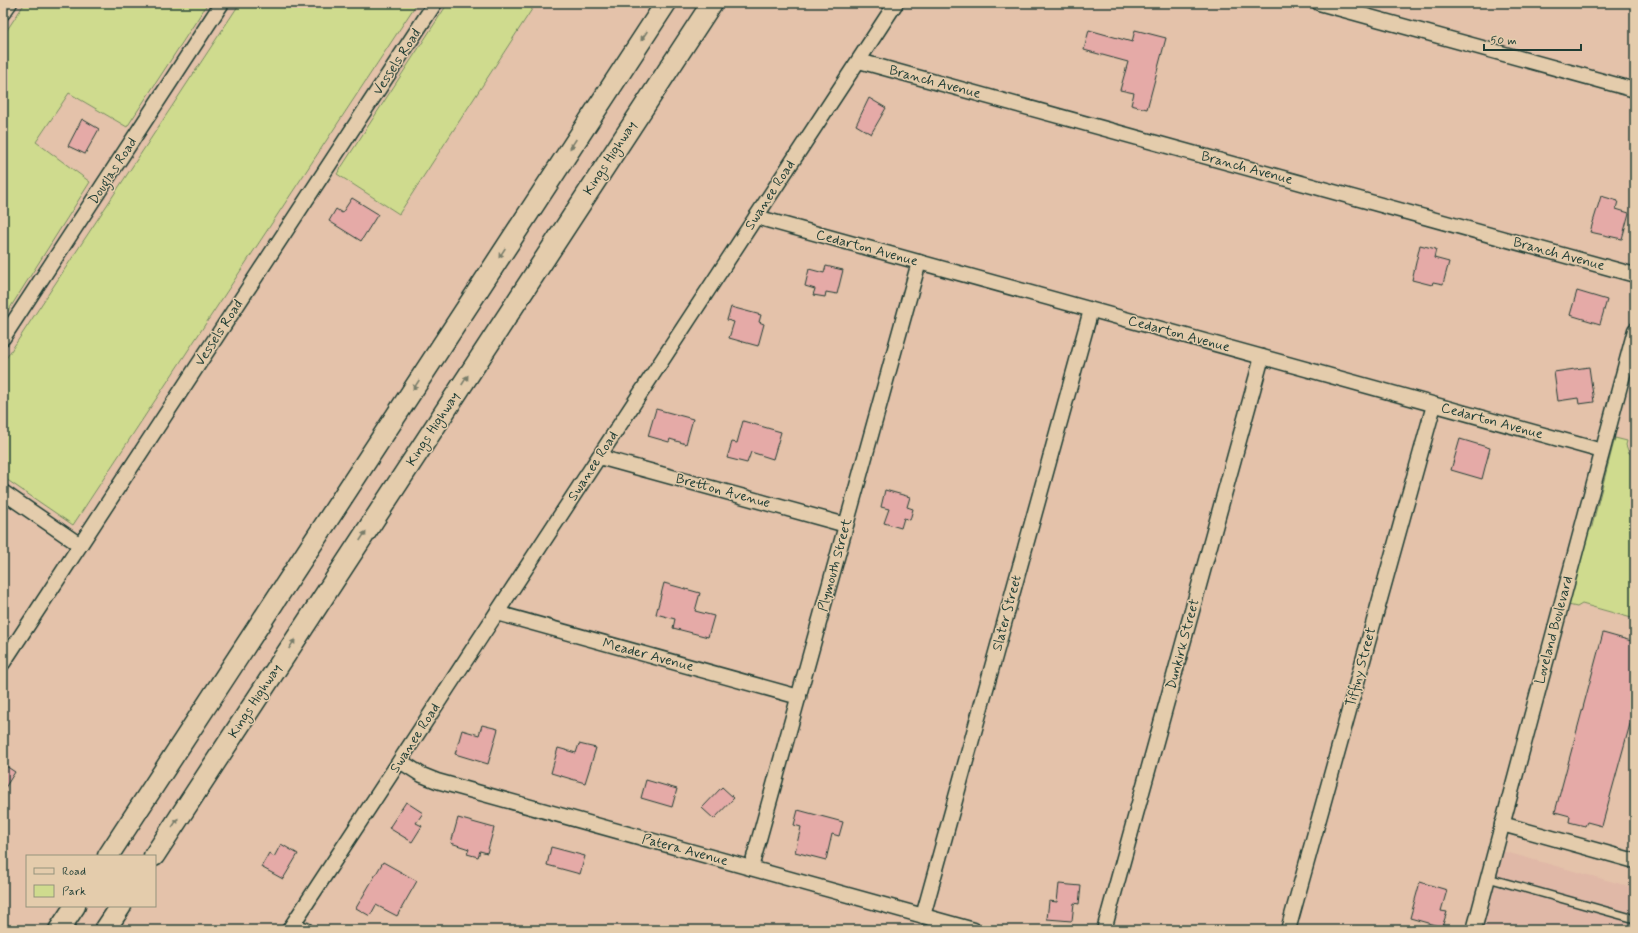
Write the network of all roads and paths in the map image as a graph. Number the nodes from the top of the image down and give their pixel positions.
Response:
1 (10, 3) edge
2 (222, 3) edge
3 (435, 3) edge
4 (666, 3) edge
5 (712, 3) edge
6 (896, 3) edge
7 (1319, 3) edge
8 (3, 13) edge
9 (859, 61) junction
10 (1635, 90) edge
11 (756, 217) junction
12 (919, 262) junction
13 (1635, 276) edge
14 (1091, 310) junction
15 (1635, 330) edge
16 (3, 338) edge
17 (1262, 357) junction
18 (1630, 366) edge
19 (1434, 405) junction
20 (1602, 451) junction
21 (599, 457) junction
22 (3, 492) edge
23 (846, 525) junction
24 (80, 545) junction
25 (497, 613) junction
26 (3, 663) edge
27 (799, 697) junction
28 (400, 761) junction
29 (1502, 824) junction
30 (109, 855) edge
31 (155, 855) edge
32 (1635, 861) edge
33 (751, 868) junction
34 (1488, 878) junction
35 (74, 907) edge
36 (120, 907) edge
37 (923, 916) junction
38 (1635, 919) edge
39 (291, 928) edge
40 (59, 930) edge
41 (105, 930) edge
42 (306, 930) edge
43 (974, 930) edge
44 (1104, 930) edge
45 (1288, 930) edge
46 (1474, 930) edge

1 - 8 street
2 - 16 street, Douglas Road
3 - 24 street, Vessels Road
4 -> 30 main road
31 -> 5 main road, Kings Highway
6 - 9 street, Swanee Road
7 - 10 street
9 - 11 street, Swanee Road
9 - 13 street, Branch Avenue
11 - 12 street, Cedarton Avenue
11 - 21 street, Swanee Road
12 - 14 street, Cedarton Avenue
12 - 23 street, Plymouth Street
14 - 17 street, Cedarton Avenue
14 - 37 street, Slater Street
15 - 18 street, Loveland Boulevard
17 - 19 street, Cedarton Avenue
17 - 44 street, Dunkirk Street
18 - 20 street, Loveland Boulevard
19 - 20 street, Cedarton Avenue
19 - 45 street, Tiffiny Street
20 - 29 street, Loveland Boulevard
21 - 23 street, Bretton Avenue
21 - 25 street, Swanee Road
22 - 24 street
23 - 27 street, Plymouth Street
24 - 26 street, Vessels Road
25 - 27 street, Meader Avenue
25 - 28 street, Swanee Road
27 - 33 street, Plymouth Street
28 - 33 street, Patera Avenue
28 - 39 street, Swanee Road
29 - 32 street
29 - 34 street, Loveland Boulevard
33 - 37 street, Patera Avenue
34 - 38 lane
34 - 46 street, Loveland Boulevard
35 - 40 main road
36 - 41 main road
37 - 43 street, Patera Avenue
39 - 42 street

